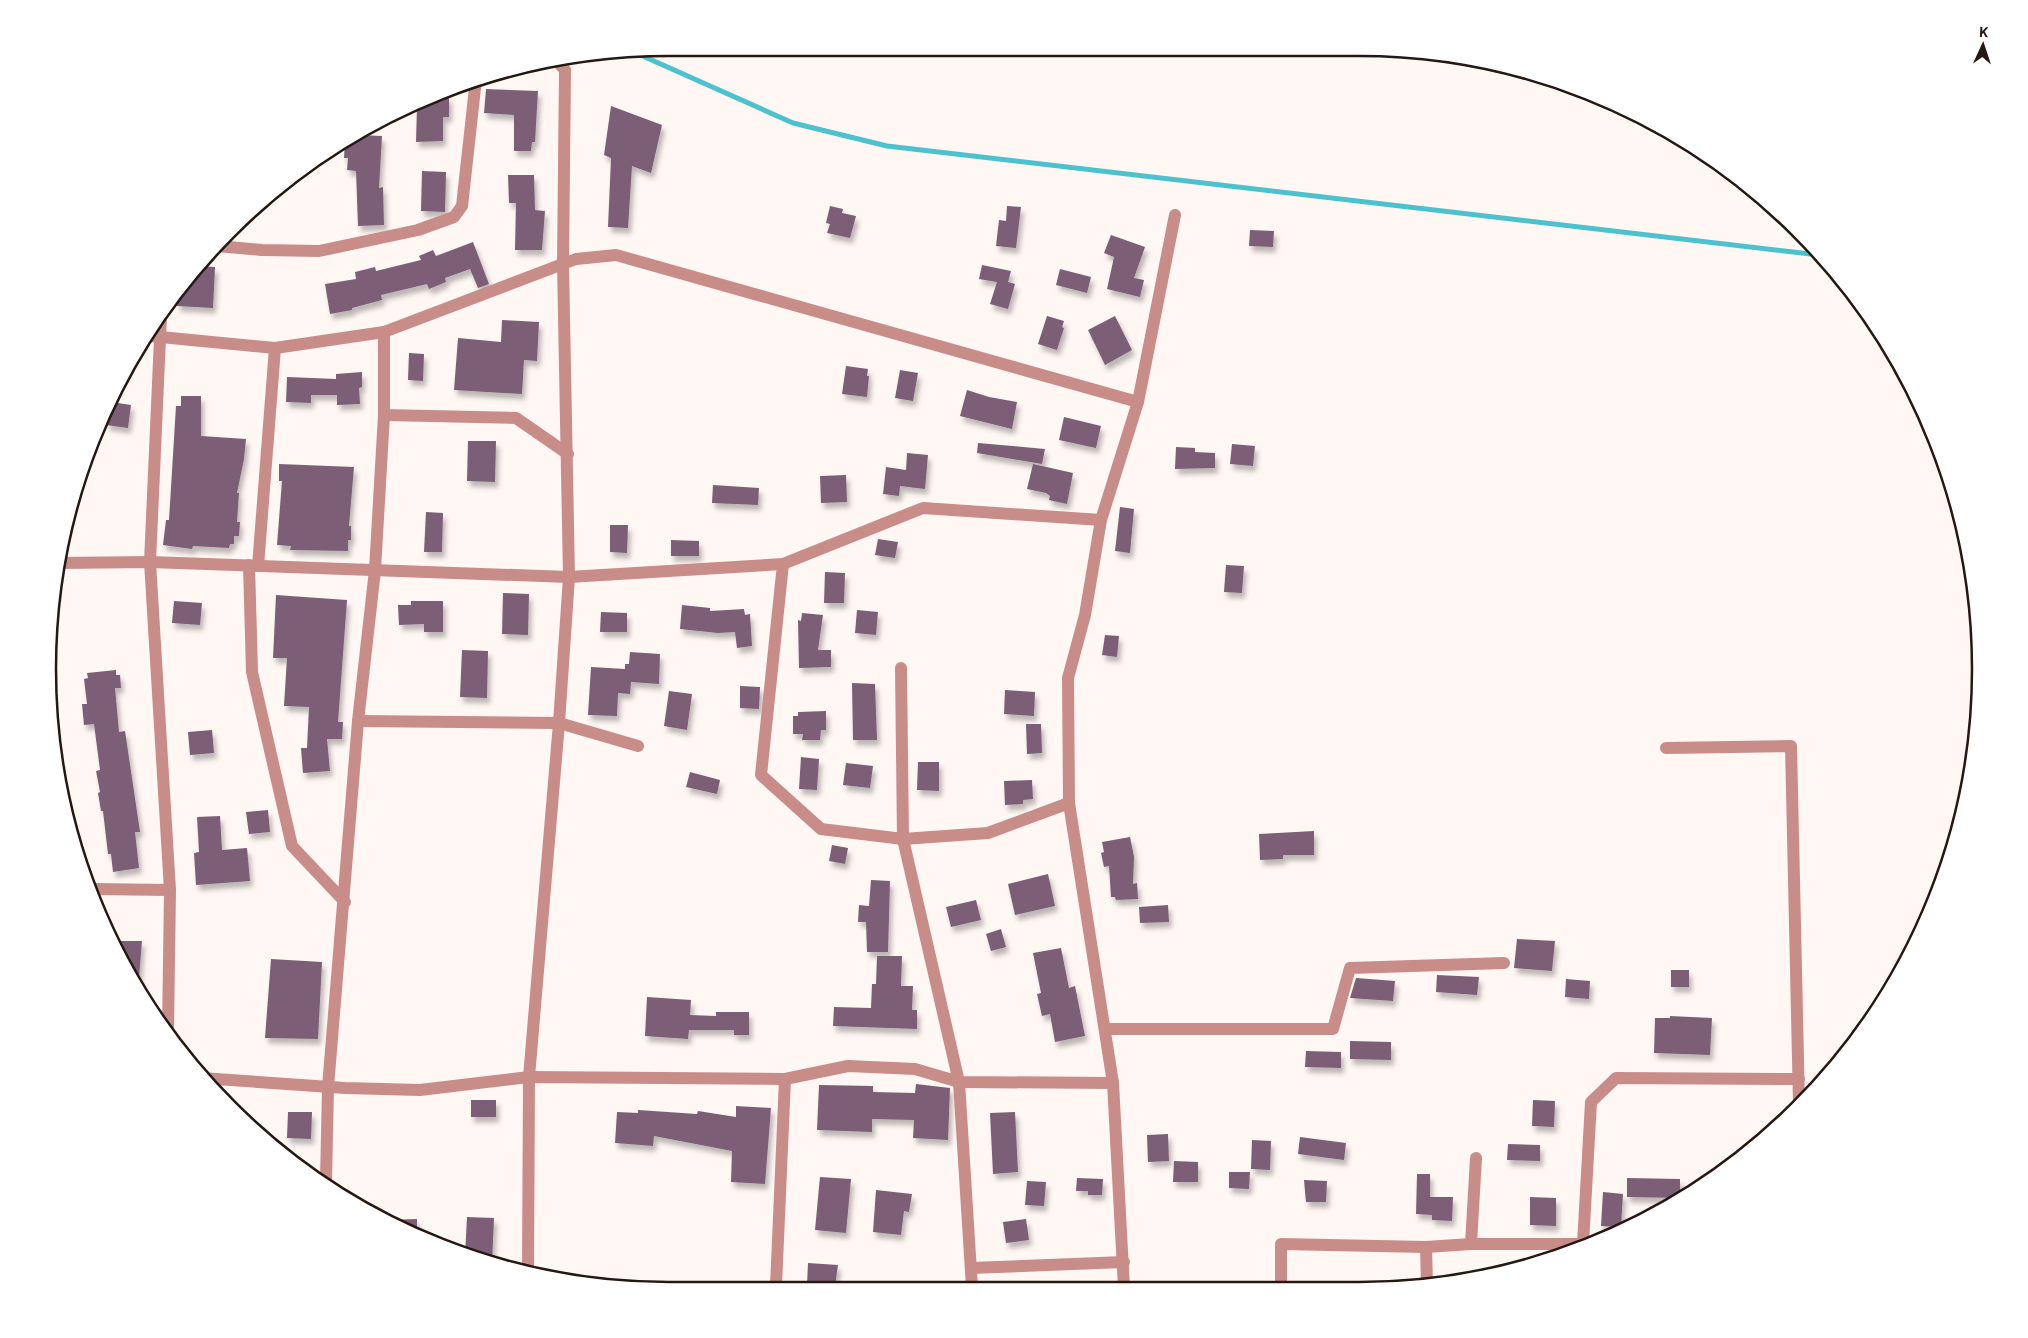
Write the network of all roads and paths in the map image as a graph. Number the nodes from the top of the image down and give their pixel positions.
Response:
1 (561, 66) edge
2 (475, 88) edge
3 (1175, 215) dead end
4 (226, 247) edge
5 (563, 264) junction
6 (384, 332) junction
7 (155, 337) edge
8 (275, 348) junction
9 (1138, 402) junction
10 (384, 415) junction
11 (568, 454) junction
12 (1101, 520) junction
13 (150, 562) junction
14 (66, 563) edge
15 (783, 564) junction
16 (254, 565) junction
17 (375, 570) junction
18 (569, 577) junction
19 (902, 668) dead end
20 (358, 721) junction
21 (559, 723) junction
22 (638, 746) dead end
23 (1666, 748) dead end
24 (1069, 803) junction
25 (903, 840) junction
26 (98, 889) edge
27 (170, 890) junction
28 (345, 902) junction
29 (1504, 963) dead end
30 (168, 1021) edge
31 (1105, 1029) junction
32 (529, 1077) junction
33 (214, 1079) edge
34 (785, 1079) junction
35 (1799, 1079) junction
36 (959, 1082) junction
37 (1114, 1083) junction
38 (328, 1087) junction
39 (1799, 1095) edge
40 (1476, 1158) dead end
41 (326, 1176) edge
42 (1585, 1238) edge
43 (1471, 1244) junction
44 (1569, 1244) edge
45 (1426, 1247) junction
46 (1124, 1262) junction
47 (528, 1265) edge
48 (971, 1268) junction
49 (1427, 1278) edge
50 (776, 1282) edge
51 (972, 1282) edge
52 (1124, 1282) edge
53 (1281, 1282) edge

1 - 5 street
2 - 4 street
3 - 9 street
5 - 6 street
5 - 9 street
5 - 11 street
6 - 8 street
6 - 10 street
7 - 8 street
7 - 13 street
8 - 16 street
9 - 12 street
10 - 11 street
10 - 17 street
11 - 18 street
12 - 15 street
12 - 24 street
13 - 14 street
13 - 16 street
13 - 27 street
15 - 18 street
15 - 25 street
16 - 17 street
16 - 28 street
17 - 18 street
17 - 20 street
18 - 21 street
19 - 25 street
20 - 21 street
20 - 28 street
21 - 22 street
21 - 32 street
23 - 35 street
24 - 25 street
24 - 31 street
25 - 36 street
26 - 27 street
27 - 30 street
28 - 38 street
29 - 31 street
31 - 37 street
32 - 34 street
32 - 38 street
32 - 47 street
33 - 38 street
34 - 36 street
34 - 50 street
35 - 39 street
35 - 42 street
36 - 37 street
36 - 48 street
37 - 46 street
38 - 41 street
40 - 43 street
43 - 44 street
43 - 45 street
45 - 49 street
45 - 53 street
46 - 48 street
46 - 52 street
48 - 51 street

